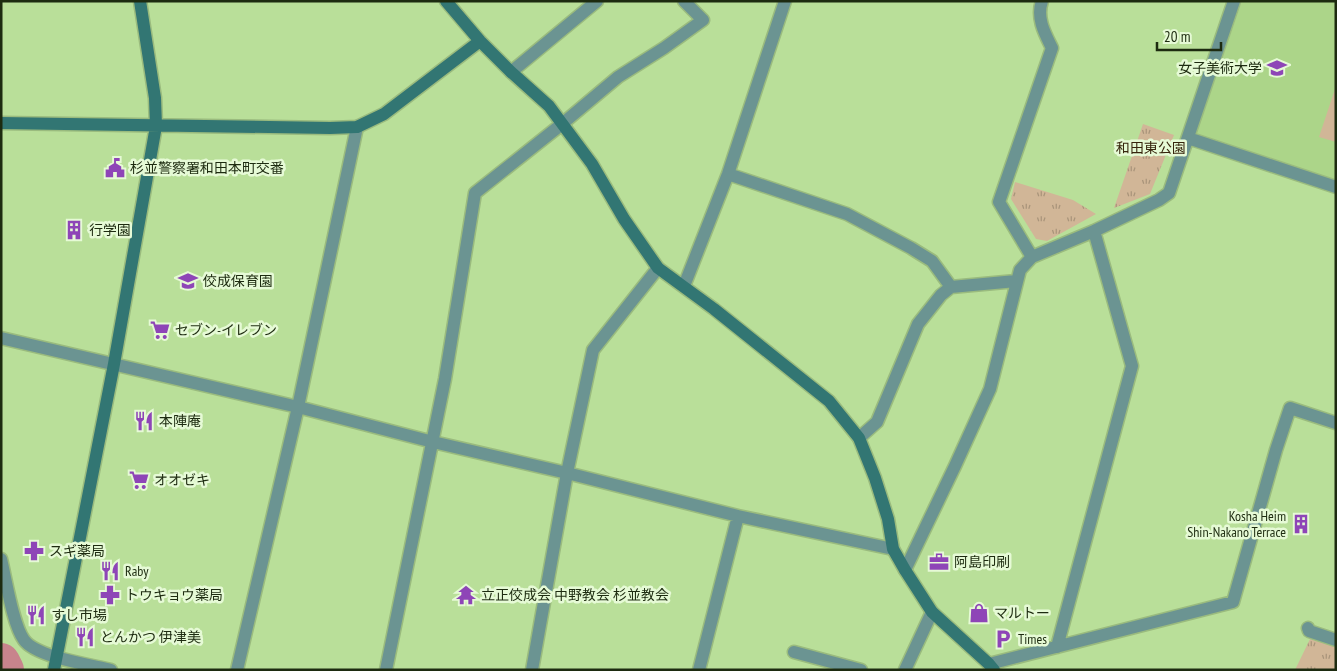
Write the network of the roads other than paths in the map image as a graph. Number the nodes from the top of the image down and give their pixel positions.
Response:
1 (140, 1) edge
2 (446, 1) edge
3 (597, 1) edge
4 (684, 1) edge
5 (785, 1) edge
6 (1042, 1) edge
7 (1234, 1) edge
8 (480, 41) junction
9 (511, 72) junction
10 (1, 123) edge
11 (562, 124) junction
12 (156, 126) junction
13 (357, 127) junction
14 (1188, 138) junction
15 (728, 174) junction
16 (1336, 187) edge
17 (1094, 231) junction
18 (1032, 257) junction
19 (658, 268) junction
20 (1016, 281) junction
21 (684, 286) junction
22 (951, 287) junction
23 (1, 338) edge
24 (114, 364) junction
25 (298, 407) junction
26 (1336, 423) edge
27 (859, 438) junction
28 (432, 442) junction
29 (567, 473) junction
30 (738, 516) junction
31 (893, 549) junction
32 (1, 559) edge
33 (905, 570) junction
34 (932, 612) junction
35 (1308, 628) dead end
36 (1336, 640) edge
37 (1057, 647) junction
38 (794, 652) dead end
39 (56, 657) junction
40 (992, 667) edge
41 (54, 670) edge
42 (111, 670) edge
43 (237, 670) edge
44 (386, 670) edge
45 (532, 670) edge
46 (699, 670) edge
47 (862, 670) edge
48 (905, 670) edge

1 - 12 street
2 - 8 street
3 - 9 street
4 - 11 street
5 - 15 street
6 - 18 street
7 - 14 street
8 - 9 street
8 - 13 street
9 - 11 street
10 - 12 street
11 - 19 street
11 - 28 street
12 - 13 street
12 - 24 street
13 - 25 street
14 - 16 street
14 - 17 street
15 - 21 street
15 - 22 street
17 - 18 street
17 - 37 street
18 - 20 street
19 - 21 street
19 - 29 street
20 - 22 street
20 - 33 street
21 - 27 street
22 - 27 street
23 - 24 street
24 - 25 street
24 - 39 street
25 - 28 street
25 - 43 street
26 - 37 street
27 - 31 street
28 - 29 street
28 - 44 street
29 - 30 street
29 - 45 street
30 - 31 street
30 - 46 street
31 - 33 street
32 - 39 street
33 - 34 street
34 - 40 street
34 - 48 street
35 - 36 street
37 - 40 street
38 - 47 street
39 - 41 street
39 - 42 street

